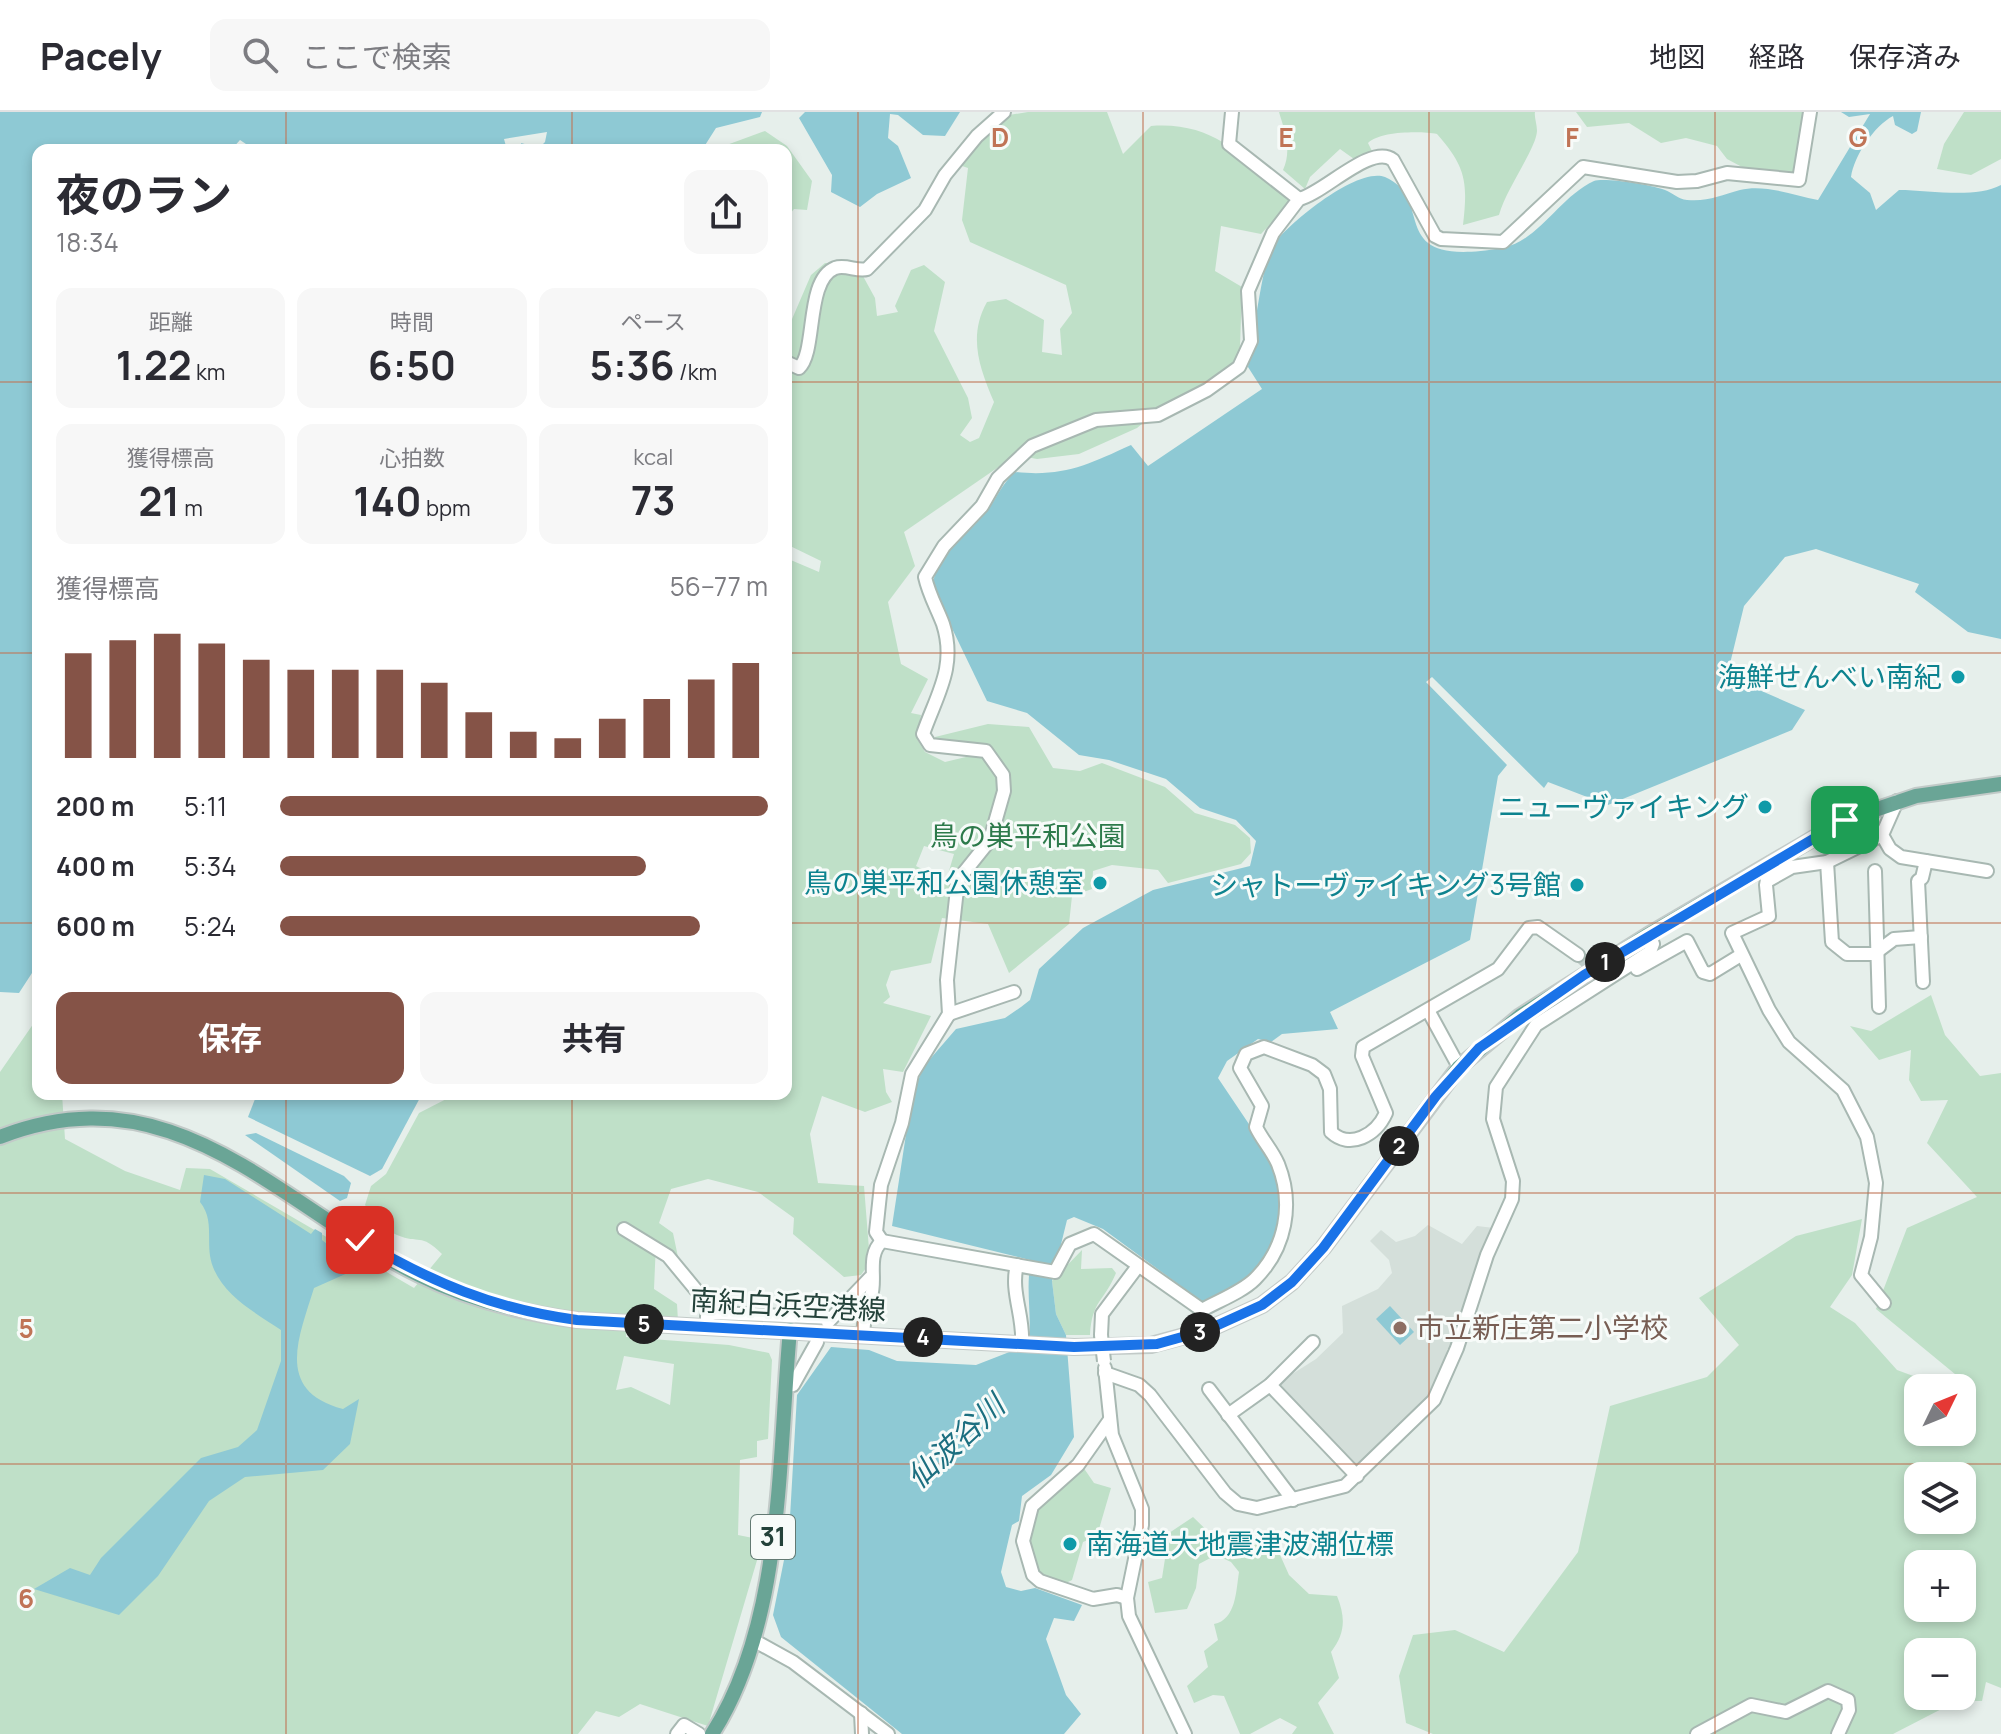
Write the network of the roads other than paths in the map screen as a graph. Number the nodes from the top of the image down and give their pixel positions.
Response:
1 (1004, 112) edge
2 (1232, 112) edge
3 (1810, 112) edge
4 (1299, 199) junction
5 (792, 365) edge
6 (2001, 784) edge
7 (1897, 801) junction
8 (1854, 817) junction
9 (1882, 835) junction
10 (1926, 861) junction
11 (1827, 862) junction
12 (1770, 863) junction
13 (1875, 871) dead end
14 (1987, 871) dead end
15 (1769, 880) junction
16 (1648, 935) junction
17 (1921, 937) junction
18 (1879, 950) junction
19 (1578, 955) tunnel mouth
20 (1741, 955) junction
21 (1605, 979) junction
22 (1923, 982) dead end
23 (1014, 992) dead end
24 (1879, 1007) dead end
25 (1429, 1012) junction
26 (949, 1014) junction
27 (1459, 1067) junction
28 (0, 1137) edge
29 (624, 1229) dead end
30 (882, 1241) junction
31 (1017, 1265) junction
32 (1138, 1266) junction
33 (870, 1278) junction
34 (1884, 1303) dead end
35 (715, 1313) junction
36 (707, 1327) junction
37 (790, 1330) junction
38 (863, 1334) junction
39 (817, 1342) dead end
40 (1313, 1342) dead end
41 (1024, 1344) junction
42 (1105, 1367) junction
43 (1270, 1385) junction
44 (787, 1386) junction
45 (1209, 1389) dead end
46 (1228, 1415) junction
47 (1109, 1421) junction
48 (1357, 1476) junction
49 (1293, 1500) junction
50 (1127, 1598) junction
51 (753, 1640) junction
52 (861, 1713) junction
53 (886, 1732) edge
54 (677, 1734) edge
55 (699, 1734) edge
56 (712, 1734) edge
57 (862, 1734) edge
58 (1185, 1734) edge
59 (1697, 1734) edge
60 (1838, 1734) edge

1 - 5 street
2 - 4 street
3 - 4 street
4 - 26 street
6 - 7 main road, 南紀白浜空港線
7 - 8 main road, 南紀白浜空港線
7 - 9 street
8 - 9 street
8 - 12 main road, 南紀白浜空港線
9 - 10 street
9 - 11 street
10 - 14 street
10 - 17 street
11 - 15 street
11 - 18 street
12 - 15 street
12 - 16 main road, 南紀白浜空港線
13 - 18 street
15 - 20 street
16 - 21 street
16 - 27 main road, 南紀白浜空港線
17 - 18 street
17 - 22 street
18 - 24 street
19 - 25 street
20 - 21 street
20 - 34 street
21 - 48 street
23 - 26 street
25 - 27 street
25 - 32 street
26 - 30 street
27 - 41 main road, 南紀白浜空港線
28 - 36 main road, 南紀白浜空港線
29 - 35 street
30 - 31 street
30 - 33 street
31 - 32 street
31 - 41 street
32 - 42 street, bridge
33 - 35 street
33 - 38 street
35 - 36 street
36 - 37 main road, 南紀白浜空港線
37 - 38 main road, 南紀白浜空港線
37 - 44 main road, 31
38 - 41 main road, 南紀白浜空港線
39 - 44 street
40 - 43 street
42 - 47 street
42 - 49 street
43 - 46 street
43 - 48 street
44 - 51 main road, 31
45 - 46 street
46 - 49 street
47 - 50 street
47 - 50 street
48 - 49 street
50 - 58 street
51 - 52 street
51 - 56 main road, 31
52 - 53 street
52 - 57 street
54 - 55 street
59 - 60 street

